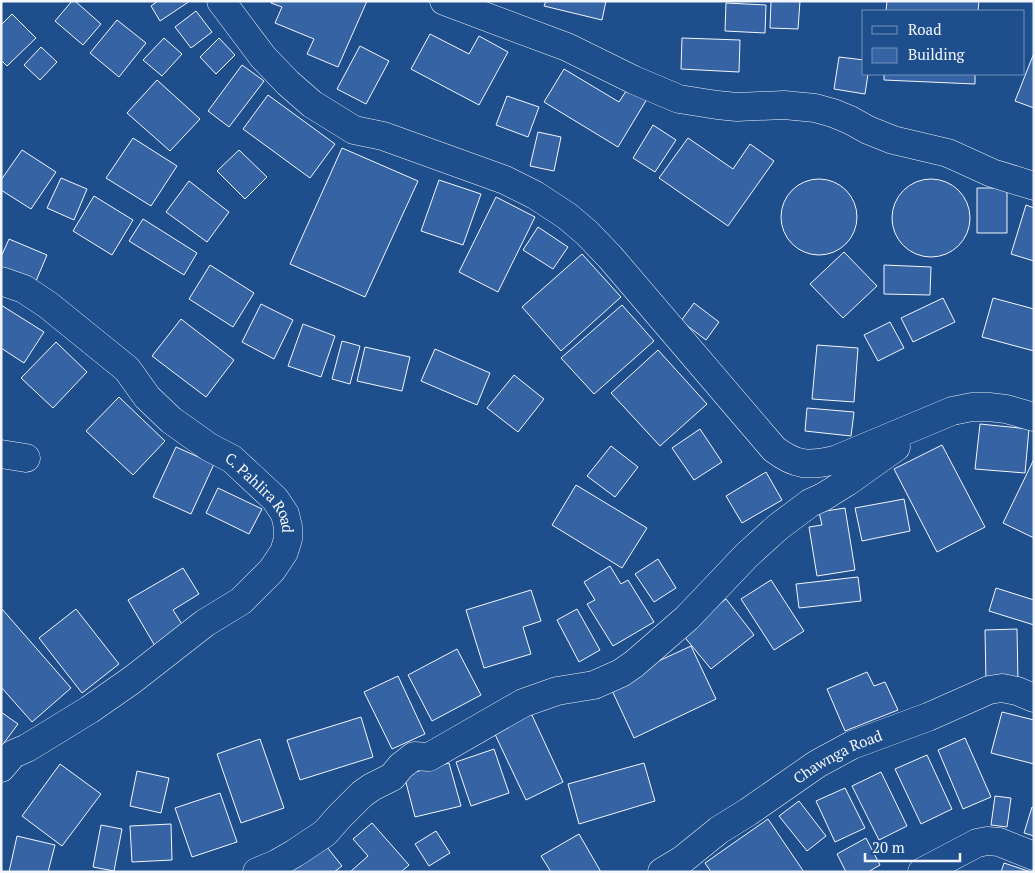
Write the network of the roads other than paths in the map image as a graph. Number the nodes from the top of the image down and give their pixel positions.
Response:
1 (221, 1) edge
2 (444, 1) edge
3 (1034, 186) edge
4 (1, 281) edge
5 (1034, 417) edge
6 (933, 419) junction
7 (1034, 698) edge
8 (1, 768) edge
9 (1034, 856) edge
10 (257, 872) edge
11 (662, 872) edge
12 (922, 872) edge

1 - 6 street
2 - 3 street
4 - 8 street, C. Pahlira Road
5 - 6 street
6 - 10 street
7 - 11 street, Chawnga Road
9 - 12 street

